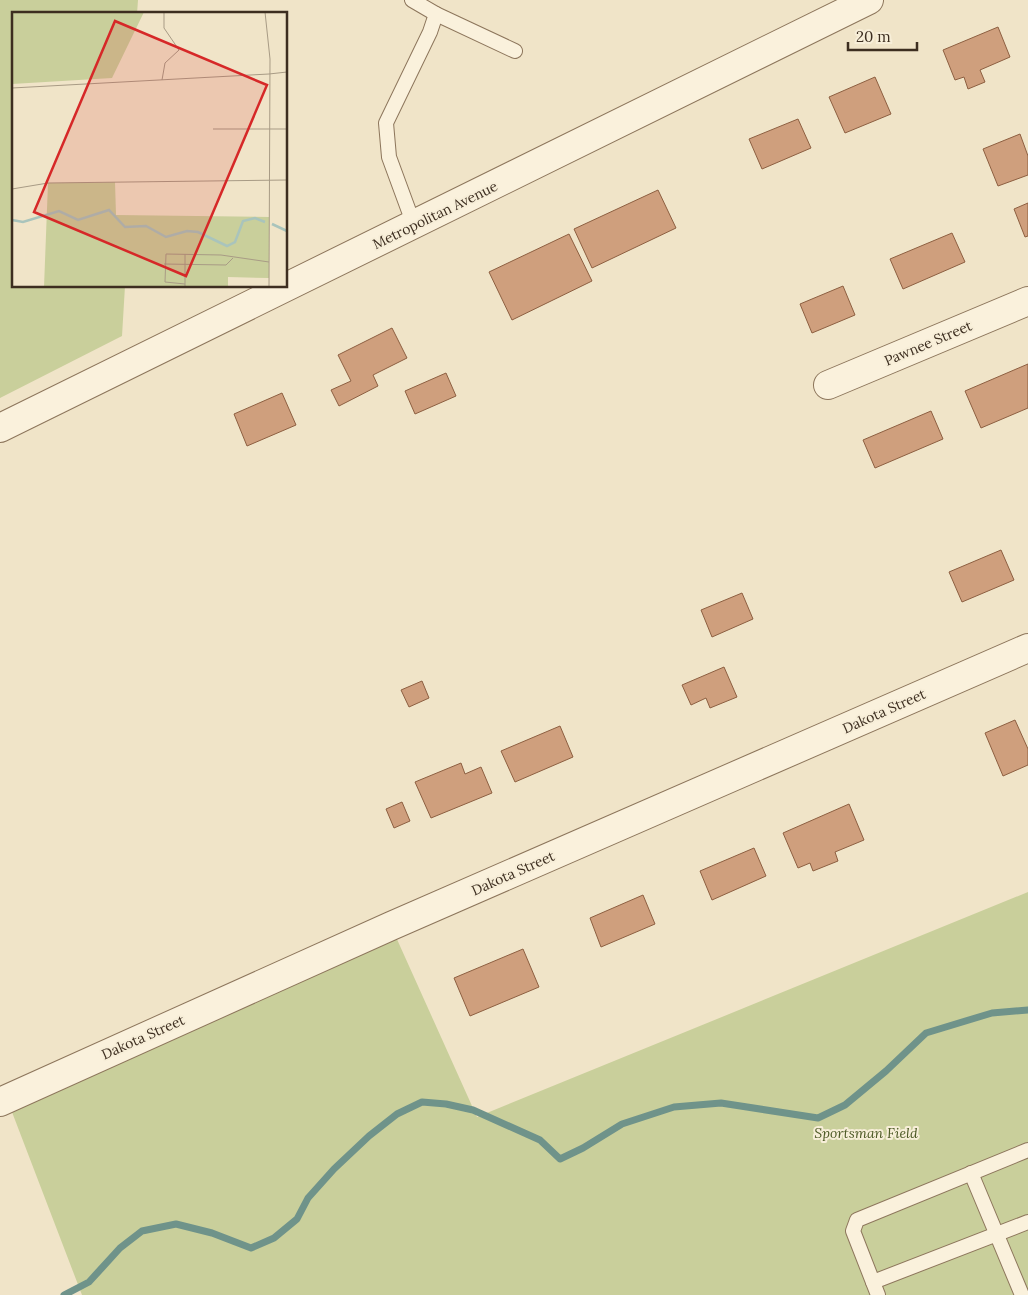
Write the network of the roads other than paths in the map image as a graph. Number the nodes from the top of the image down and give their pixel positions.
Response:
1 (412, 0) edge
2 (869, 0) edge
3 (436, 14) junction
4 (515, 51) dead end
5 (414, 225) junction
6 (288, 287) edge
7 (286, 288) edge
8 (1028, 301) edge
9 (828, 385) dead end
10 (0, 428) edge
11 (1028, 648) edge
12 (0, 1102) edge
13 (1028, 1150) edge
14 (972, 1173) junction
15 (1028, 1222) edge
16 (998, 1234) junction
17 (875, 1288) edge
18 (1022, 1295) edge

1 - 3 lane
2 - 5 street, Metropolitan Avenue
3 - 4 lane
3 - 5 lane
5 - 6 street, Metropolitan Avenue
7 - 10 street, Metropolitan Avenue
8 - 9 street, Pawnee Street
11 - 12 street, Dakota Street
13 - 14 lane
14 - 16 lane
14 - 17 lane
15 - 16 lane
16 - 17 lane
16 - 18 lane

